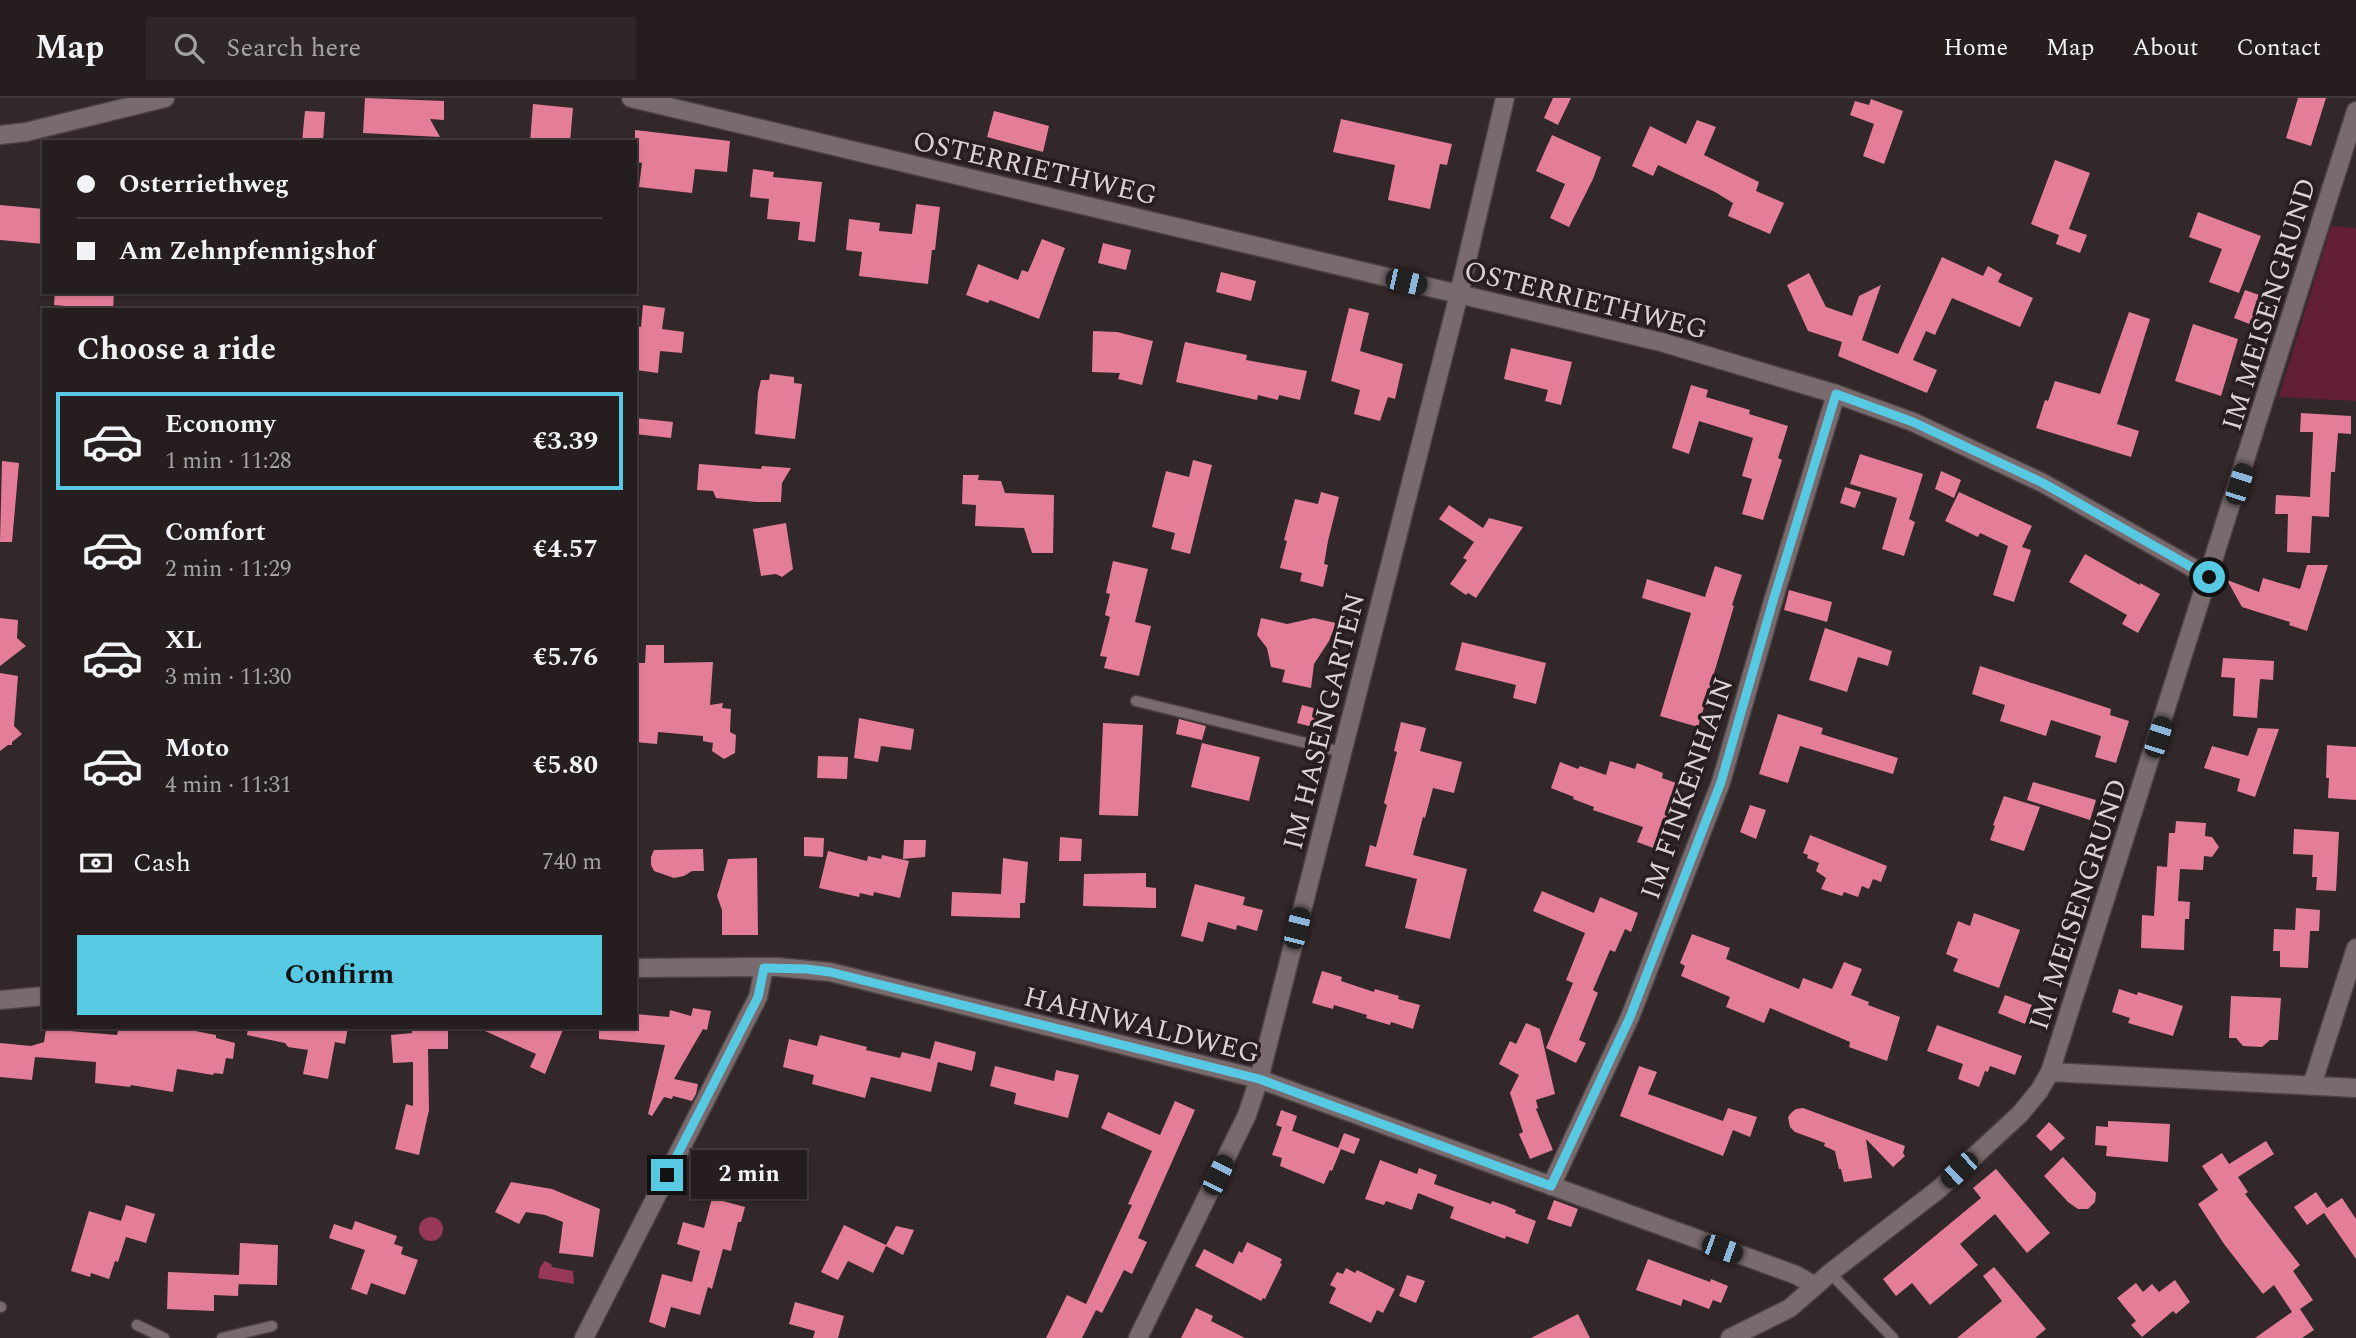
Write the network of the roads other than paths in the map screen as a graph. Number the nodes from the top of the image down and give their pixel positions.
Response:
1 (165, 98) edge
2 (631, 98) edge
3 (1505, 98) edge
4 (2356, 111) edge
5 (0, 135) edge
6 (1459, 294) junction
7 (1836, 394) junction
8 (2209, 577) junction
9 (1136, 701) dead end
10 (1342, 752) junction
11 (2356, 948) edge
12 (637, 968) edge
13 (764, 968) junction
14 (42, 996) edge
15 (0, 1000) edge
16 (2050, 1072) junction
17 (1259, 1079) junction
18 (2312, 1085) junction
19 (2356, 1088) edge
20 (1551, 1186) junction
21 (1830, 1273) junction
22 (1815, 1286) junction
23 (137, 1325) dead end
24 (272, 1325) dead end
25 (164, 1338) edge
26 (222, 1338) edge
27 (584, 1338) edge
28 (1138, 1338) edge
29 (1730, 1338) edge
30 (1894, 1338) edge

1 - 5 street
2 - 6 street, OSTERRIETHWEG
3 - 6 street, IM HASENGARTEN
4 - 8 street, IM MEISENGRUND
6 - 7 street, OSTERRIETHWEG
6 - 10 street, IM HASENGARTEN
7 - 8 street, OSTERRIETHWEG
7 - 20 street, IM FINKENHAIN
8 - 16 street, IM MEISENGRUND
9 - 10 lane
10 - 17 street, IM HASENGARTEN
11 - 18 street
12 - 13 street, HAHNWALDWEG
13 - 17 street, HAHNWALDWEG
13 - 27 street
14 - 15 street
16 - 18 street
16 - 21 street, IM MEISENGRUND
17 - 20 street, HAHNWALDWEG
17 - 28 street, IM HASENGARTEN
18 - 19 street
20 - 22 street, HAHNWALDWEG
21 - 22 street, IM MEISENGRUND
21 - 30 lane
22 - 29 street, IM MEISENGRUND
23 - 25 lane
24 - 26 lane

